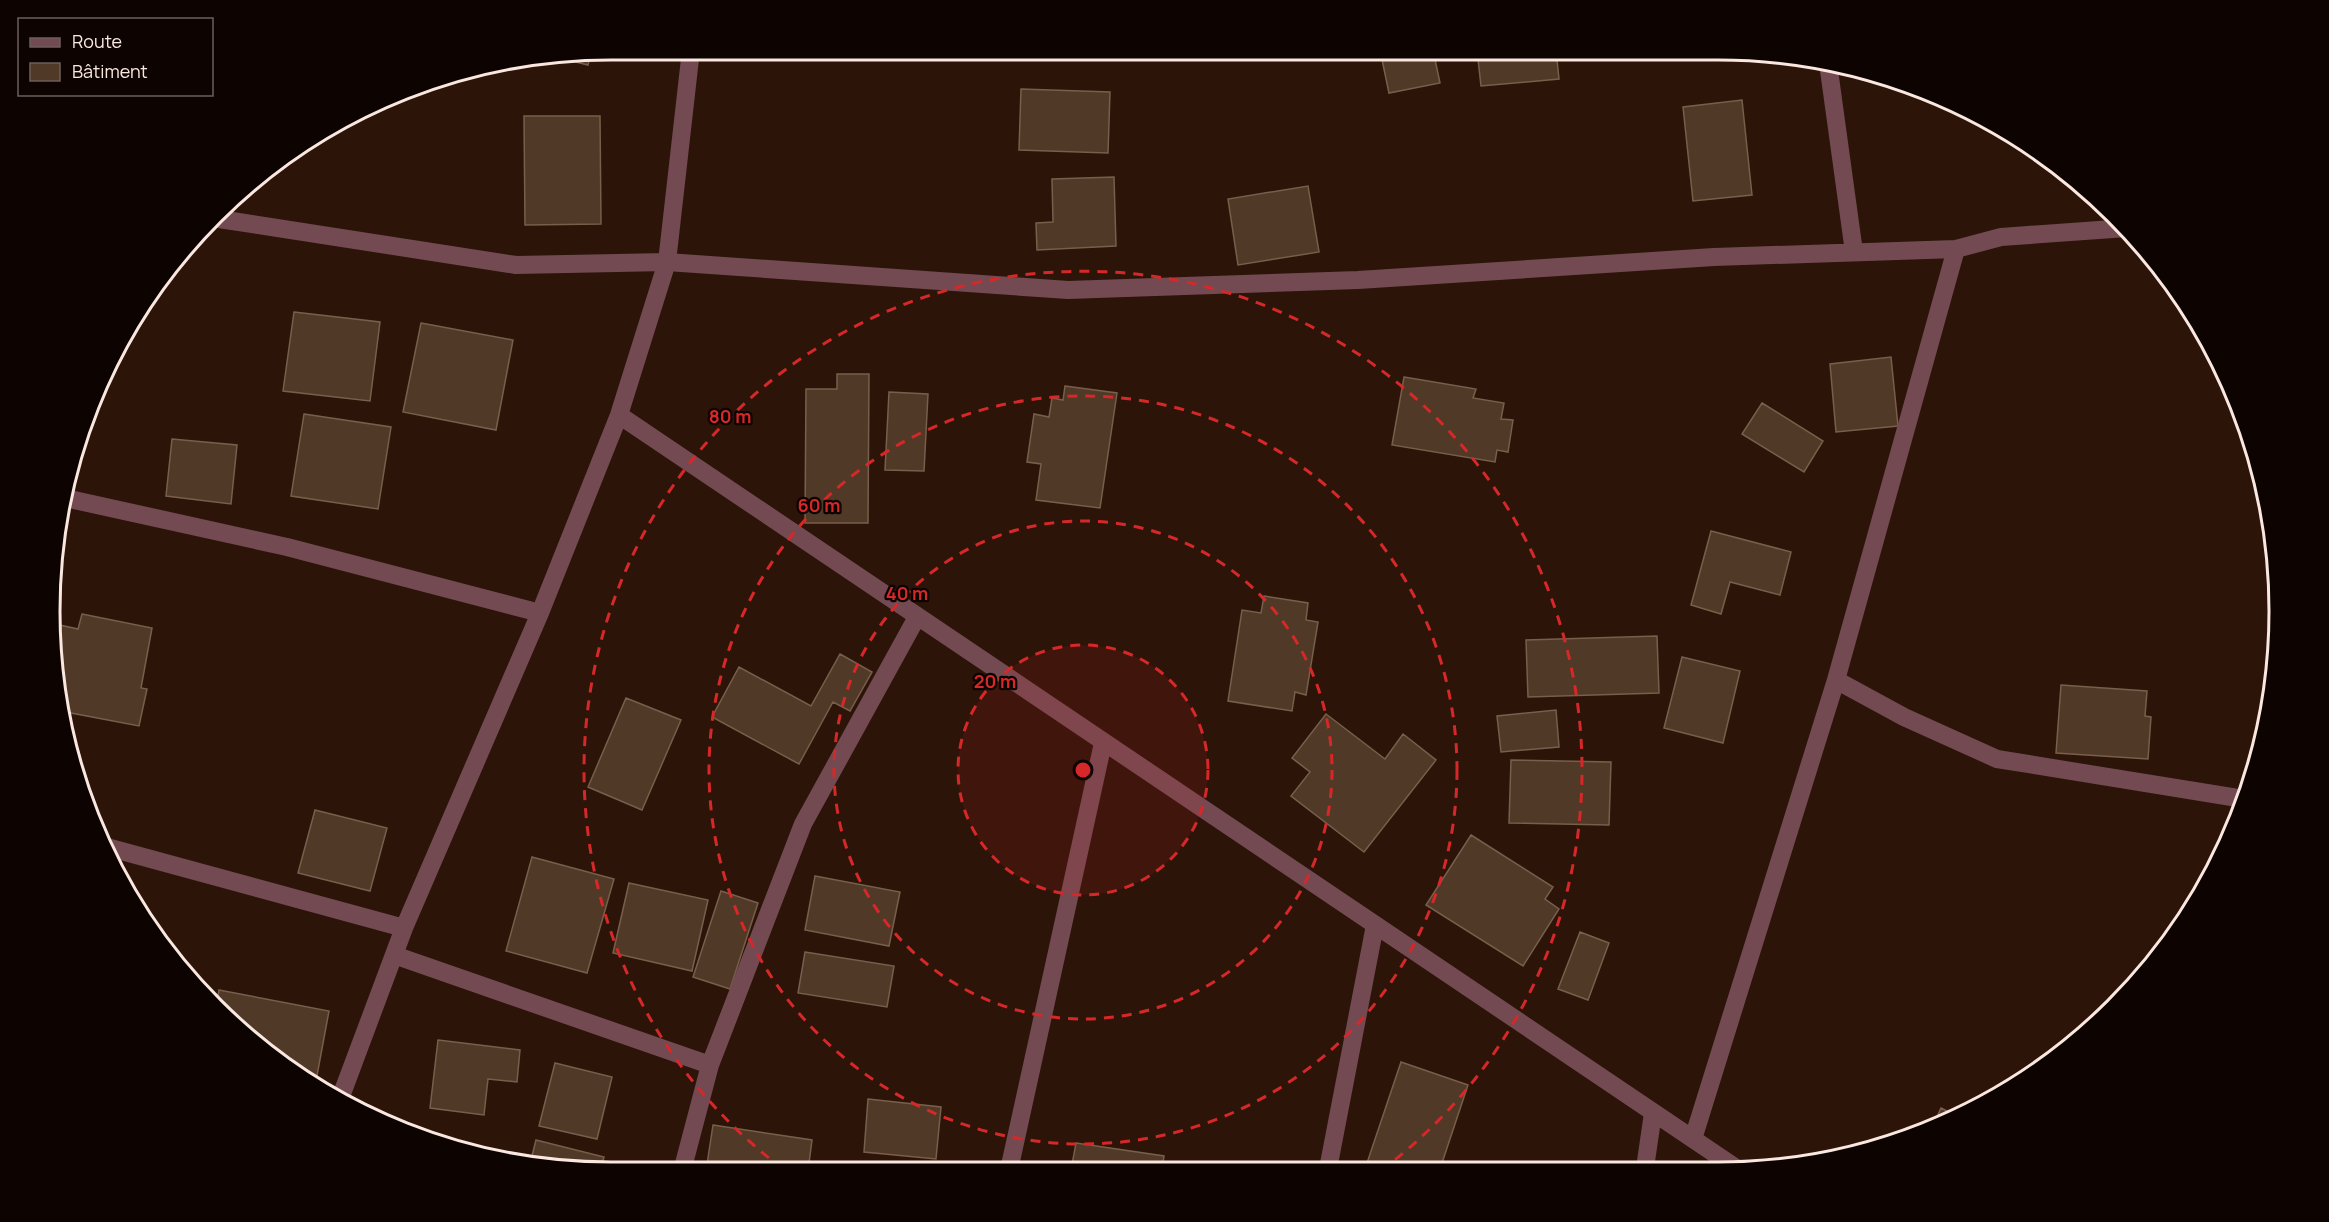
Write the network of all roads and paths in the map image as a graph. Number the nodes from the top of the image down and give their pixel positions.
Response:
1 (690, 60) edge
2 (1829, 72) edge
3 (223, 220) edge
4 (2115, 229) edge
5 (1956, 249) junction
6 (1854, 252) junction
7 (667, 262) junction
8 (619, 415) junction
9 (72, 500) edge
10 (540, 612) junction
11 (917, 618) junction
12 (1836, 680) junction
13 (1103, 743) junction
14 (2236, 798) edge
15 (114, 849) edge
16 (1375, 925) junction
17 (404, 928) junction
18 (393, 956) junction
19 (710, 1065) junction
20 (342, 1092) edge
21 (1653, 1113) junction
22 (1693, 1139) junction
23 (684, 1162) edge
24 (1012, 1162) edge
25 (1329, 1162) edge
26 (1647, 1162) edge
27 (1727, 1162) edge

1 - 7 street
2 - 6 street
3 - 7 street
4 - 5 street
5 - 6 street
5 - 12 street
6 - 7 street
7 - 8 street
8 - 10 street
8 - 11 street
9 - 10 street
10 - 17 street
11 - 13 street
11 - 19 street
12 - 14 street
12 - 22 street
13 - 16 street
13 - 24 street
15 - 17 street
16 - 21 street
16 - 25 street
17 - 18 street
18 - 19 street
18 - 20 street
19 - 23 street
21 - 22 street
21 - 26 street
22 - 27 street

